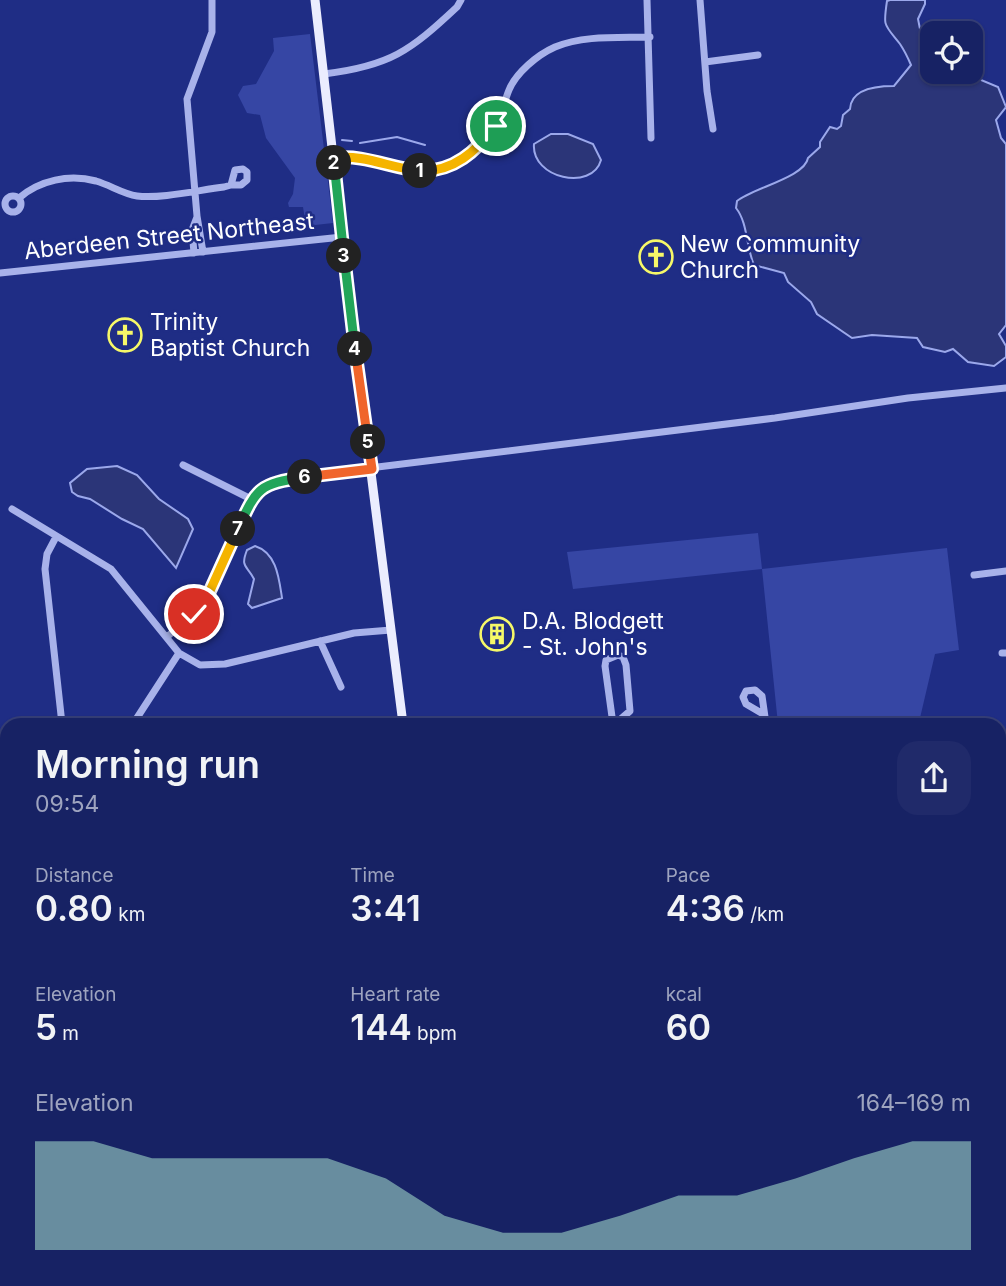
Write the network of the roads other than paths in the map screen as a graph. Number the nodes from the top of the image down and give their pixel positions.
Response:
1 (212, 0) edge
2 (315, 0) edge
3 (461, 0) edge
4 (647, 0) edge
5 (700, 0) edge
6 (650, 37) junction
7 (758, 55) dead end
8 (705, 62) junction
9 (324, 74) junction
10 (713, 129) dead end
11 (651, 138) dead end
12 (334, 158) junction
13 (231, 185) dead end
14 (195, 191) junction
15 (19, 198) dead end
16 (197, 216) junction
17 (342, 237) junction
18 (203, 252) junction
19 (194, 253) junction
20 (0, 273) edge
21 (1006, 388) edge
22 (183, 465) dead end
23 (372, 469) junction
24 (251, 499) junction
25 (12, 509) dead end
26 (56, 537) junction
27 (1006, 571) edge
28 (974, 575) dead end
29 (391, 630) junction
30 (167, 636) junction
31 (320, 641) junction
32 (179, 653) junction
33 (341, 687) dead end
34 (763, 713) dead end
35 (61, 718) edge
36 (137, 718) edge
37 (402, 718) edge
38 (613, 718) edge
39 (621, 718) edge
40 (764, 718) edge

1 - 14 street
2 - 9 main road
3 - 9 street
4 - 6 street
5 - 8 street
6 - 11 street
6 - 12 street
7 - 8 street
8 - 10 street
9 - 12 main road
12 - 17 main road
13 - 14 street
14 - 15 street
14 - 16 street
16 - 18 street
16 - 19 street
17 - 18 street, Aberdeen Street Northeast
17 - 23 main road
18 - 19 street, Aberdeen Street Northeast
19 - 20 street, Aberdeen Street Northeast
21 - 23 street
22 - 24 street
23 - 24 street
23 - 29 main road
24 - 30 street
25 - 26 street
26 - 30 street
26 - 35 street
27 - 28 street
29 - 31 street
29 - 37 main road
30 - 32 street
31 - 32 street
31 - 33 street
32 - 36 street
34 - 40 street
38 - 39 street

